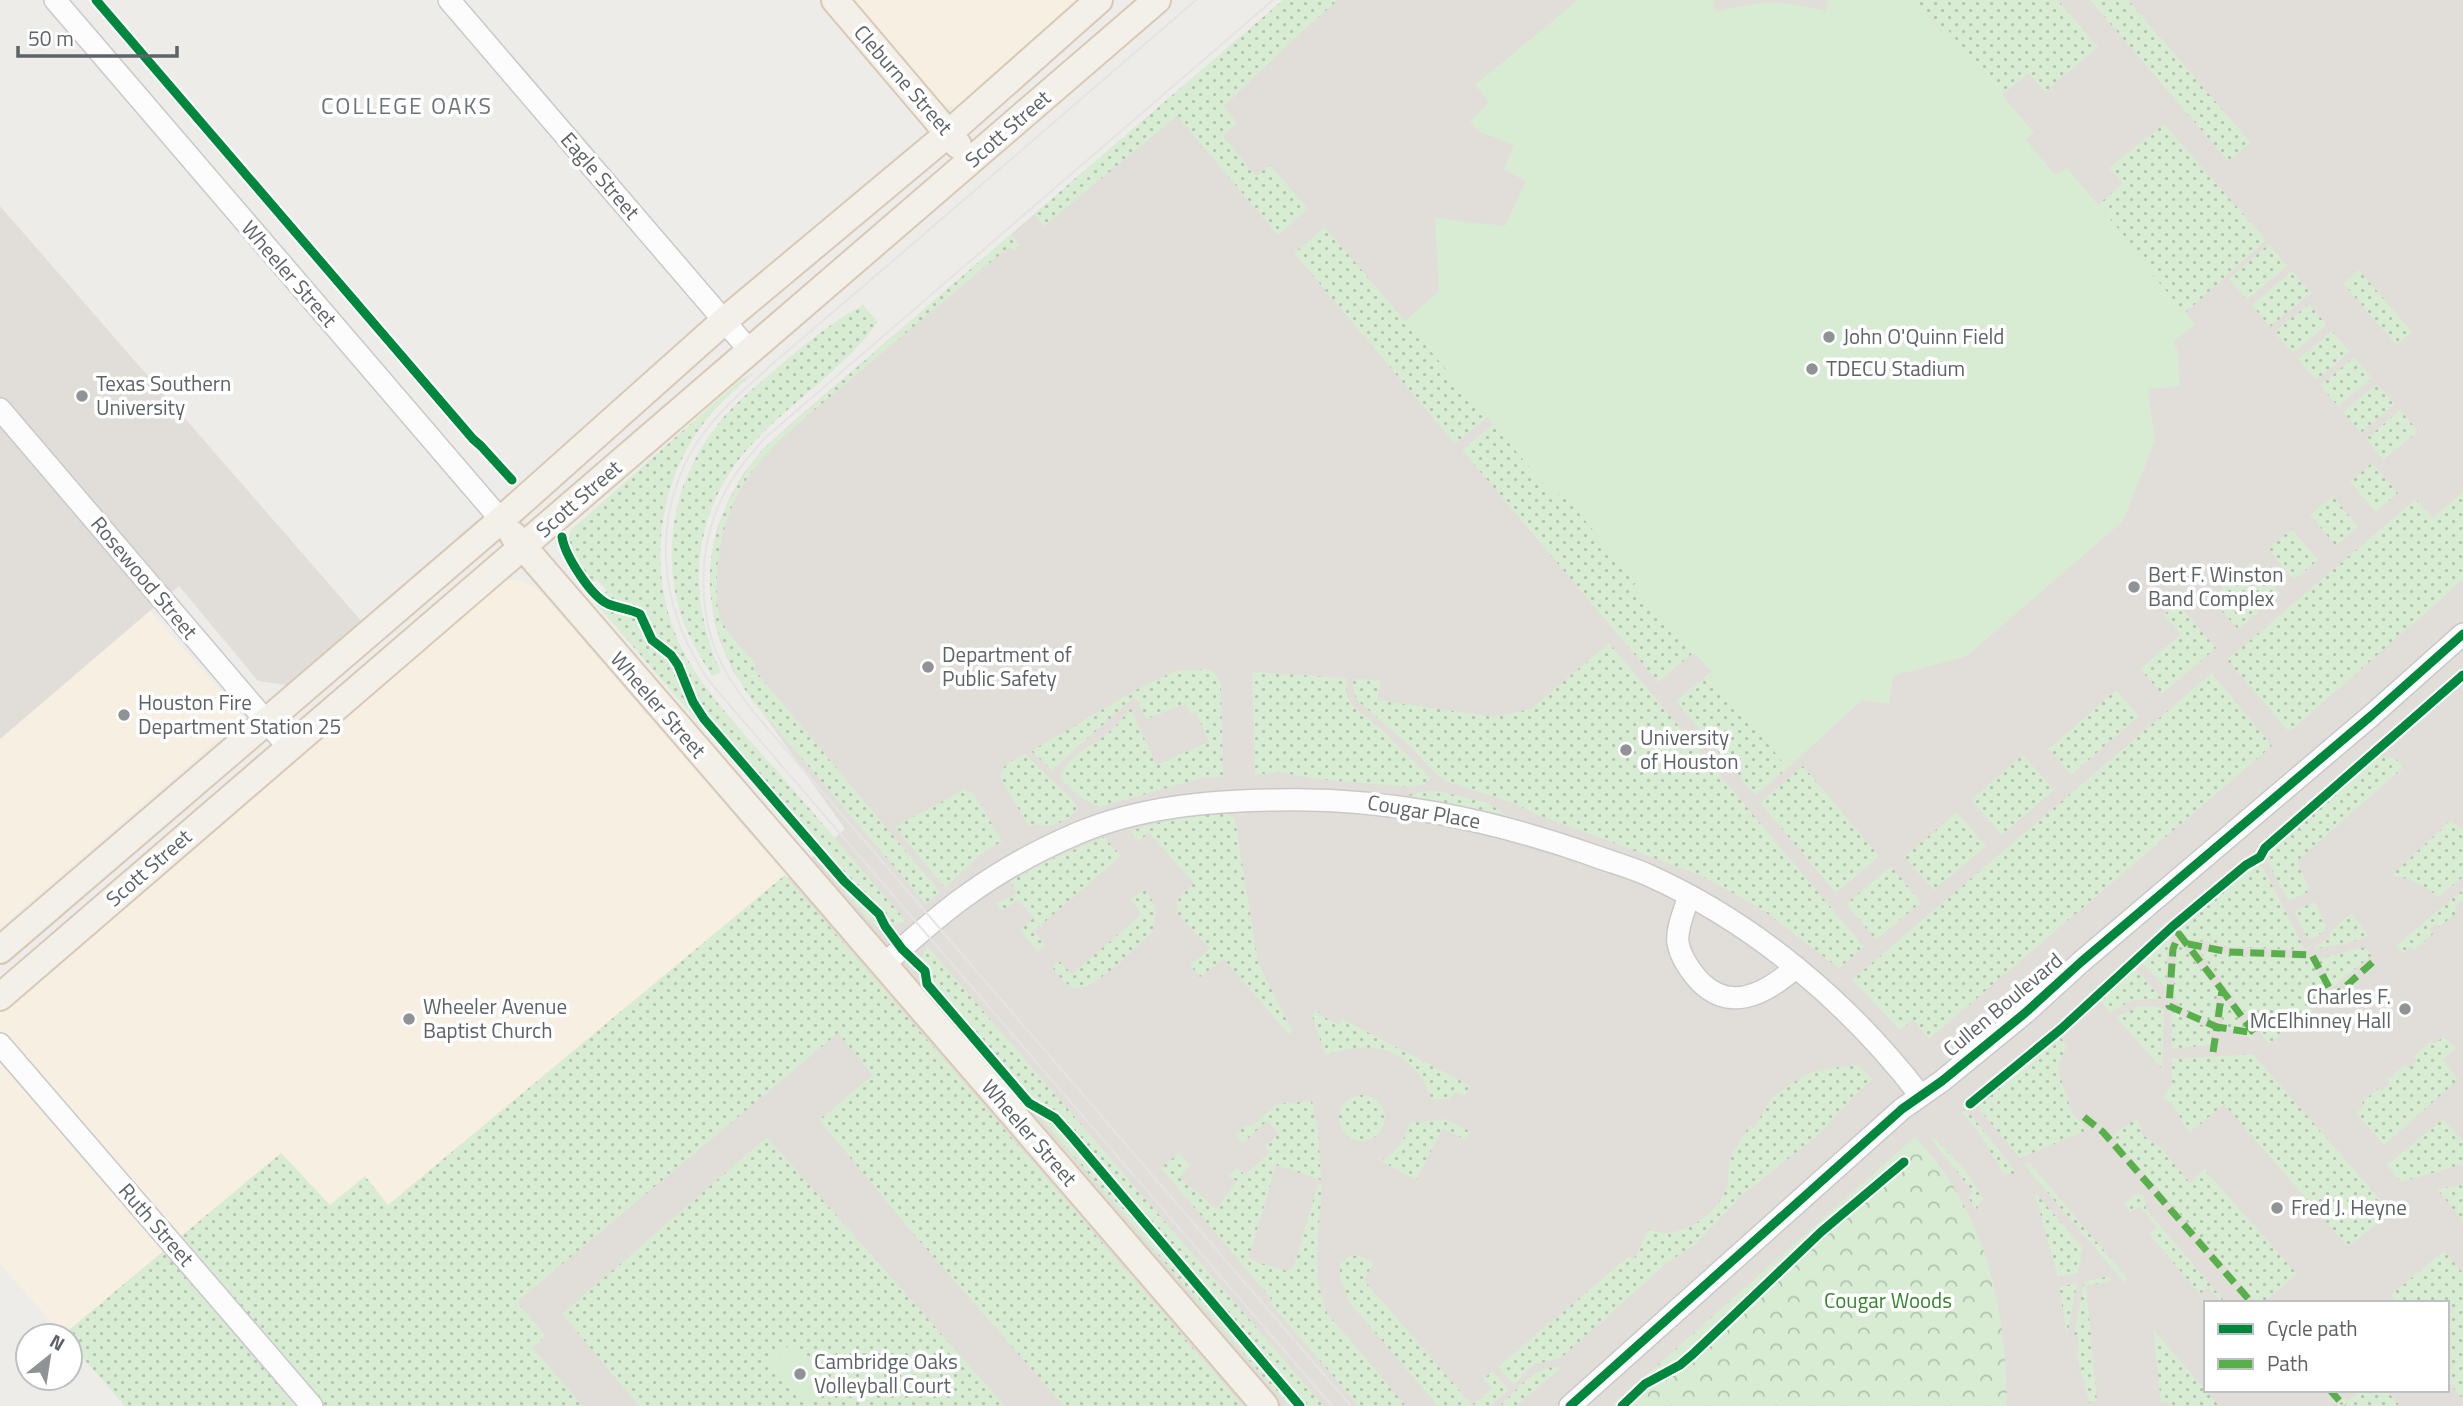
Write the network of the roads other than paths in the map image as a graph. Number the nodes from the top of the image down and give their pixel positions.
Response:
1 (55, 0) edge
2 (449, 0) edge
3 (835, 0) edge
4 (1099, 0) edge
5 (1157, 0) edge
6 (948, 133) junction
7 (972, 160) junction
8 (724, 321) junction
9 (750, 351) junction
10 (0, 409) edge
11 (500, 520) junction
12 (524, 547) junction
13 (2463, 634) edge
14 (267, 721) junction
15 (289, 748) junction
16 (203, 776) junction
17 (225, 802) junction
18 (1689, 896) junction
19 (0, 950) edge
20 (884, 964) junction
21 (1796, 967) junction
22 (0, 998) edge
23 (0, 1044) edge
24 (1920, 1095) junction
25 (312, 1406) edge
26 (1265, 1406) edge
27 (1570, 1406) edge

1 - 11 street, Wheeler Street
2 - 8 street, Eagle Street
3 - 6 main road, Cleburne Street
4 - 6 main road, Scott Street
5 - 7 main road, Scott Street
6 - 7 main road, Cleburne Street
6 - 8 main road, Scott Street
7 - 9 main road, Scott Street
8 - 9 street, Eagle Street
8 - 11 main road, Scott Street
9 - 12 main road, Scott Street
10 - 14 street, Rosewood Street
11 - 12 main road, Wheeler Street
11 - 14 main road, Scott Street
12 - 15 main road, Scott Street
12 - 20 main road, Wheeler Street
13 - 24 street, Cullen Boulevard
14 - 15 street, Rosewood Street
14 - 16 main road, Scott Street
15 - 17 main road, Scott Street
16 - 17 main road
16 - 19 main road, Scott Street
17 - 22 main road, Scott Street
18 - 20 street, Cougar Place
18 - 21 street, Cougar Place
18 - 21 street
20 - 26 main road, Wheeler Street
21 - 24 street, Cougar Place
23 - 25 street, Ruth Street
24 - 27 street, Cullen Boulevard

